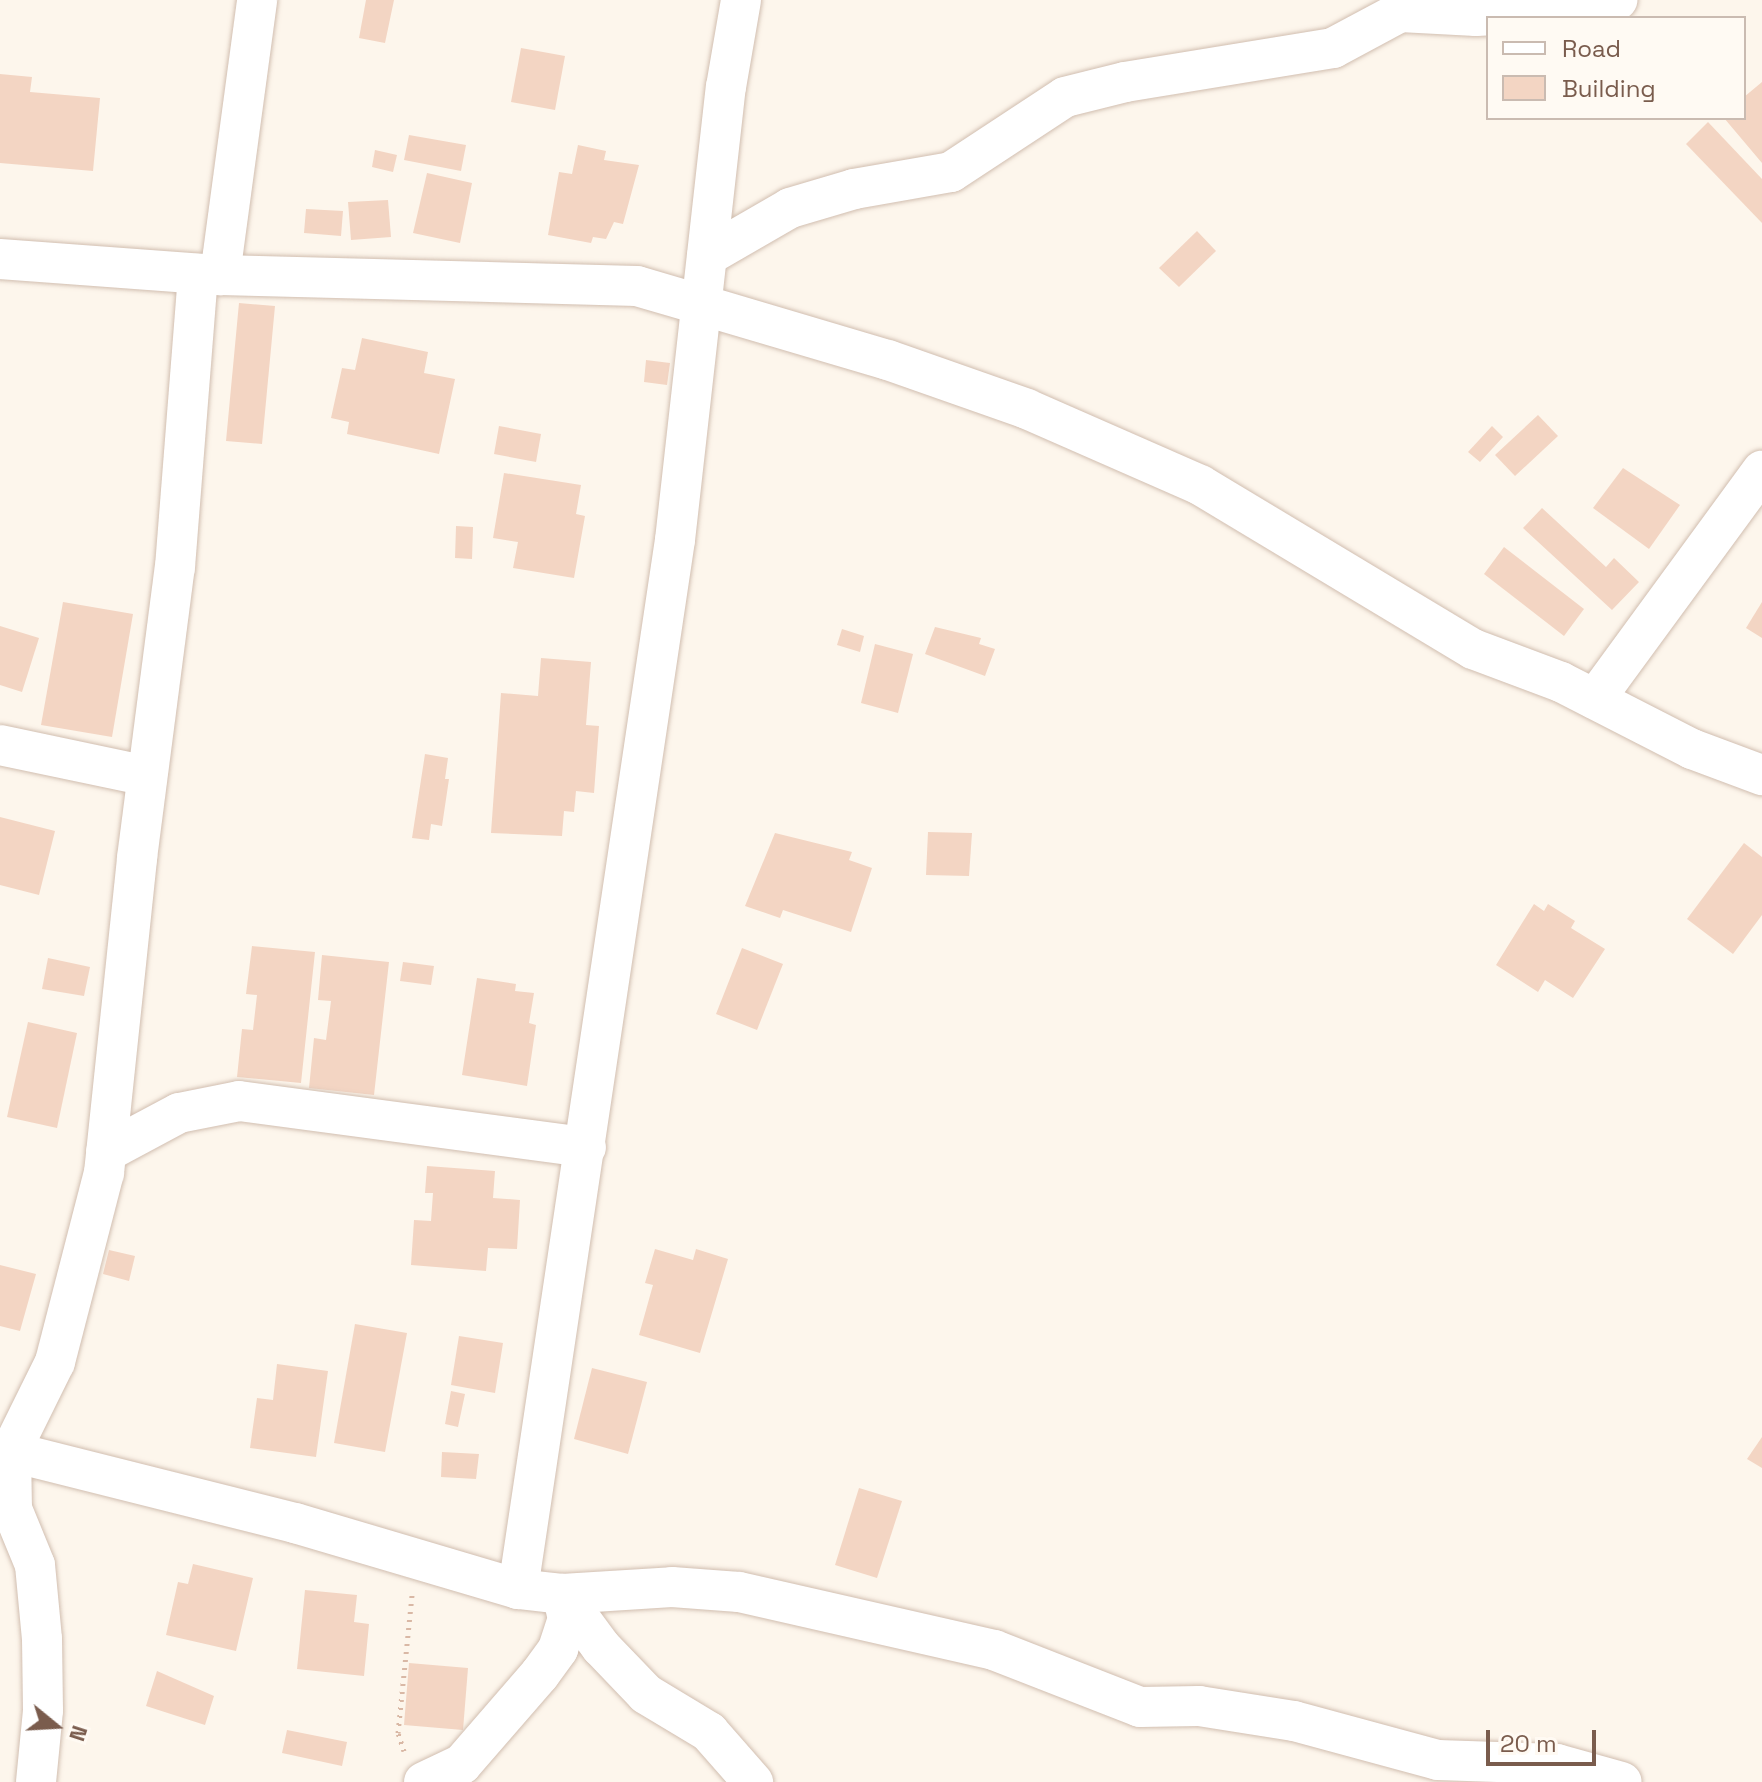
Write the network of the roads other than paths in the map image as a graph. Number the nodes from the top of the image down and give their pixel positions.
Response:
1 (257, 0) edge
2 (741, 0) edge
3 (1617, 0) edge
4 (1394, 6) edge
5 (707, 256) junction
6 (0, 259) edge
7 (209, 274) junction
8 (702, 305) junction
9 (1762, 471) edge
10 (1595, 699) junction
11 (0, 745) edge
12 (1762, 775) edge
13 (147, 776) junction
14 (586, 1147) junction
15 (106, 1152) junction
16 (6, 1450) edge
17 (518, 1589) junction
18 (562, 1594) junction
19 (416, 1772) edge
20 (36, 1782) edge
21 (753, 1782) edge
22 (1622, 1782) edge

1 - 7 street
2 - 5 street
3 - 4 street
4 - 5 street
5 - 8 street
6 - 7 street
7 - 8 street
7 - 13 street
8 - 10 street
8 - 14 street
9 - 10 street
10 - 12 street
11 - 13 street
13 - 15 street
14 - 15 street
14 - 17 street
15 - 16 street
16 - 17 street
16 - 20 street
17 - 18 street
18 - 19 street
18 - 21 street
18 - 22 street

